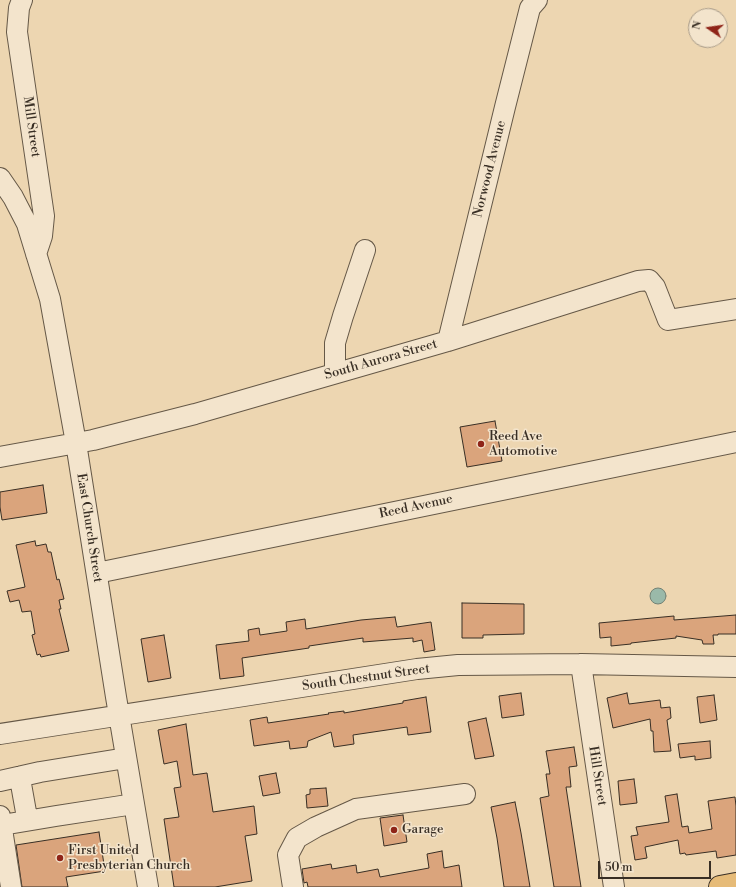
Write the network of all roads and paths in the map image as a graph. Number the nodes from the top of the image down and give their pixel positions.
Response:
1 (22, 0) edge
2 (537, 0) edge
3 (0, 178) edge
4 (365, 250) dead end
5 (36, 254) junction
6 (736, 309) edge
7 (448, 341) junction
8 (335, 373) junction
9 (736, 442) edge
10 (76, 444) junction
11 (0, 457) edge
12 (96, 573) junction
13 (581, 664) junction
14 (736, 667) edge
15 (119, 716) junction
16 (0, 734) edge
17 (126, 758) junction
18 (22, 776) junction
19 (0, 781) edge
20 (465, 794) dead end
21 (134, 804) junction
22 (30, 820) junction
23 (1, 821) edge
24 (736, 884) edge
25 (11, 887) edge
26 (148, 887) edge
27 (293, 887) edge
28 (614, 887) edge
29 (720, 887) edge

1 - 5 street, Mill Street
2 - 7 street, Norwood Avenue
3 - 5 street, East Church Street
4 - 8 street
5 - 10 street, East Church Street
6 - 7 street, South Aurora Street
7 - 8 street, South Aurora Street
8 - 10 street, South Aurora Street
9 - 12 street, Reed Avenue
10 - 11 street, South Aurora Street
10 - 12 street, East Church Street
12 - 15 street, East Church Street
13 - 14 street, South Chestnut Street
13 - 15 street, South Chestnut Street
13 - 28 street, Hill Street
15 - 16 street, South Chestnut Street
15 - 17 street, East Church Street
17 - 18 street
17 - 21 street, East Church Street
18 - 19 street
18 - 22 street
20 - 27 street
21 - 22 street
21 - 26 street, East Church Street
22 - 23 street
23 - 25 street
24 - 29 main road

